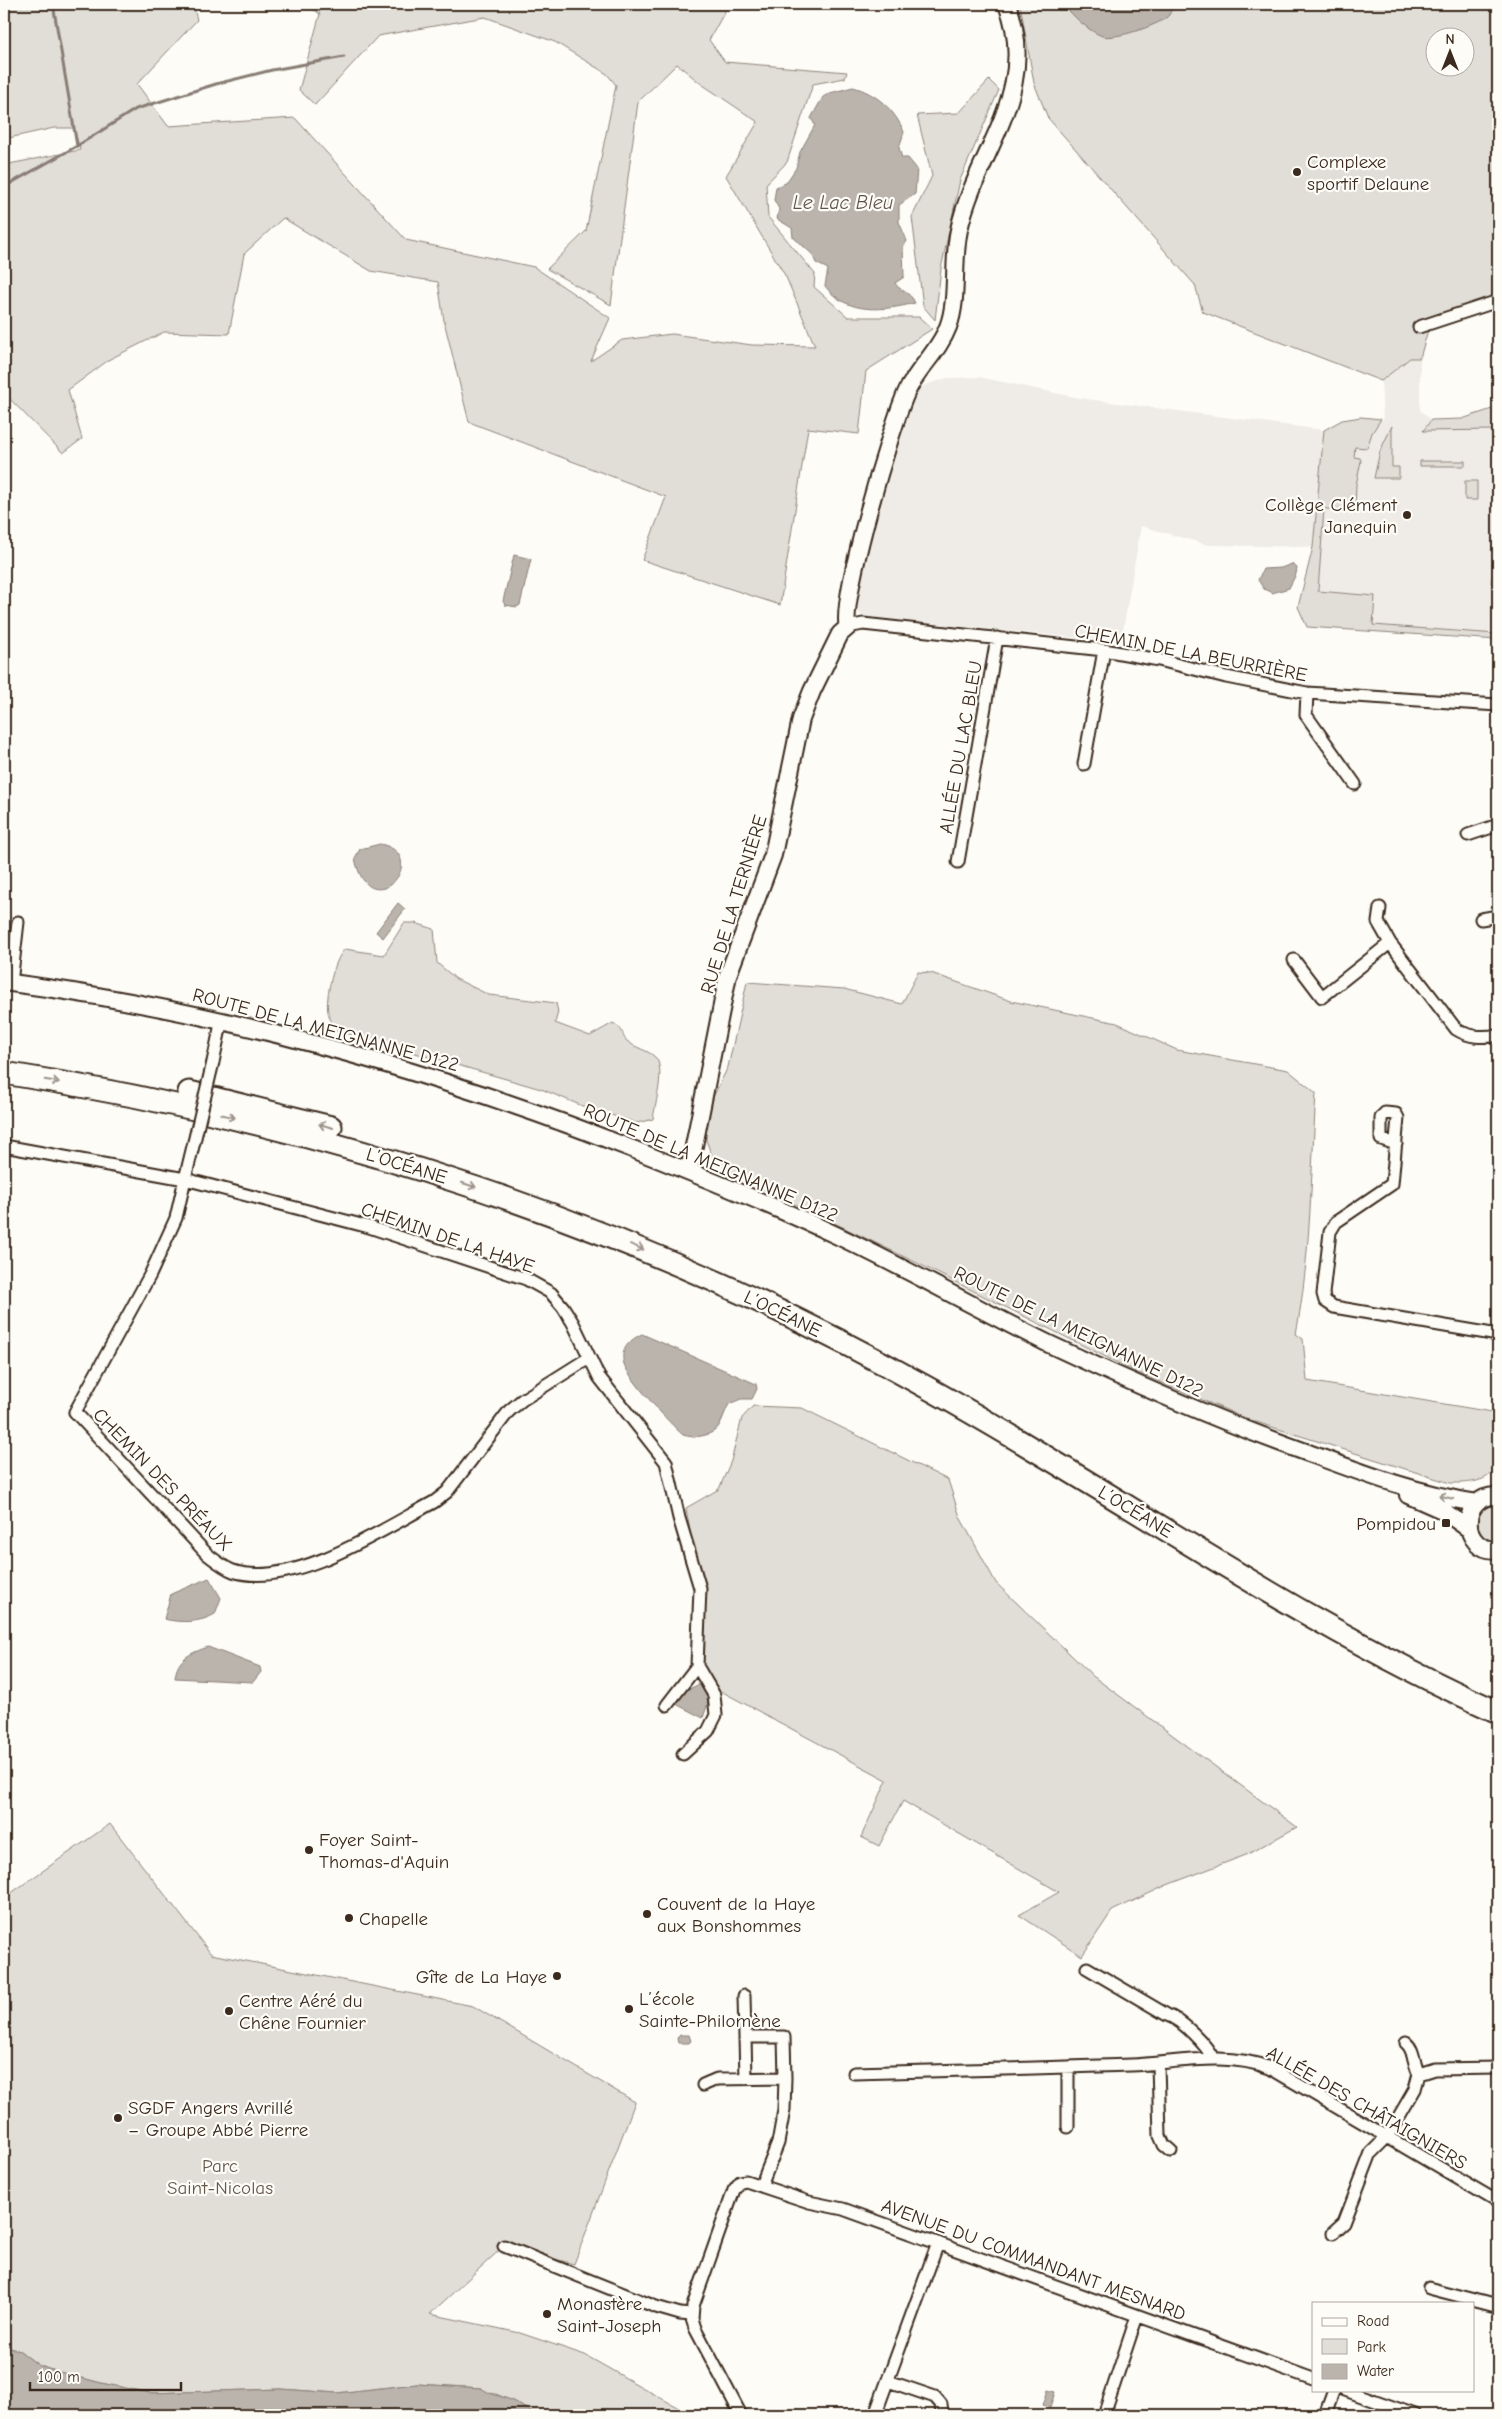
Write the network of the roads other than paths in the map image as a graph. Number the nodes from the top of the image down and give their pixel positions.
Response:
1 (1007, 4) edge
2 (1498, 301) edge
3 (1419, 327) dead end
4 (848, 627) junction
5 (997, 638) junction
6 (1104, 650) junction
7 (1307, 693) junction
8 (1498, 705) edge
9 (1084, 764) dead end
10 (1355, 784) dead end
11 (1498, 825) edge
12 (1468, 835) dead end
13 (958, 862) dead end
14 (1380, 908) dead end
15 (1498, 916) edge
16 (1481, 919) dead end
17 (18, 922) dead end
18 (1390, 943) junction
19 (1294, 960) dead end
20 (7, 982) edge
21 (222, 1020) junction
22 (1498, 1036) edge
23 (4, 1058) edge
24 (4, 1073) edge
25 (1396, 1144) dead end
26 (4, 1146) edge
27 (689, 1171) junction
28 (185, 1179) junction
29 (1498, 1335) edge
30 (590, 1360) junction
31 (1369, 1475) junction
32 (1496, 1494) edge
33 (1477, 1503) junction
34 (1469, 1530) junction
35 (1497, 1552) edge
36 (697, 1666) junction
37 (1498, 1696) edge
38 (667, 1704) dead end
39 (1498, 1712) edge
40 (683, 1754) dead end
41 (1086, 1968) dead end
42 (744, 1996) dead end
43 (745, 2038) junction
44 (1406, 2043) dead end
45 (1213, 2059) junction
46 (1158, 2064) junction
47 (1068, 2067) junction
48 (1498, 2068) edge
49 (854, 2073) dead end
50 (1419, 2074) junction
51 (785, 2078) junction
52 (746, 2079) junction
53 (703, 2085) dead end
54 (1068, 2127) dead end
55 (1386, 2138) junction
56 (1171, 2150) dead end
57 (761, 2186) junction
58 (1498, 2202) edge
59 (1333, 2233) dead end
60 (938, 2243) junction
61 (504, 2246) dead end
62 (1429, 2288) dead end
63 (1498, 2306) edge
64 (692, 2315) junction
65 (1137, 2316) junction
66 (1312, 2379) edge
67 (888, 2381) junction
68 (1333, 2392) edge
69 (1350, 2392) edge
70 (741, 2415) edge
71 (875, 2415) edge
72 (942, 2415) edge
73 (1104, 2415) edge
74 (1325, 2415) edge
75 (1415, 2415) edge

1 - 4 street
2 - 3 street
4 - 5 street, CHEMIN DE LA BEURRIÈRE
4 - 27 street, RUE DE LA TERNIÈRE
5 - 6 street, CHEMIN DE LA BEURRIÈRE
5 - 13 street, ALLÉE DU LAC BLEU
6 - 7 street, CHEMIN DE LA BEURRIÈRE
6 - 9 street
7 - 8 street, CHEMIN DE LA BEURRIÈRE
7 - 10 street
11 - 12 street
14 - 18 street
15 - 16 street
17 - 20 street
18 - 19 street
18 - 22 street
20 - 21 street, ROUTE DE LA MEIGNANNE D122
21 - 27 street, ROUTE DE LA MEIGNANNE D122
21 - 28 street, bridge
37 -> 23 highway, L’OCÉANE
24 -> 39 highway, L’OCÉANE
25 - 29 street
26 - 28 street, CHEMIN DE LA HAYE
27 - 31 street, ROUTE DE LA MEIGNANNE D122
28 - 30 street, CHEMIN DE LA HAYE
28 - 30 street, CHEMIN DES PRÉAUX
30 - 36 street, CHEMIN DE LA HAYE
33 -> 31 street
31 - 34 street
32 - 33 street
33 - 34 street
34 - 35 street
36 - 38 street
36 - 40 street
41 - 45 street
42 - 43 street
43 - 51 street
43 - 52 street
44 - 50 street
45 - 46 street, ALLÉE DES CHÂTAIGNIERS
45 - 55 street, ALLÉE DES CHÂTAIGNIERS
46 - 47 street, ALLÉE DES CHÂTAIGNIERS
46 - 56 street
47 - 49 street, ALLÉE DES CHÂTAIGNIERS
47 - 54 street
48 - 50 street
50 - 55 street
51 - 52 street
51 - 57 street
52 - 53 street
55 - 58 street, ALLÉE DES CHÂTAIGNIERS
55 - 59 street
57 - 60 street, AVENUE DU COMMANDANT MESNARD
57 - 64 street, AVENUE DU COMMANDANT MESNARD
60 - 65 street, AVENUE DU COMMANDANT MESNARD
60 - 67 street
61 - 64 street
62 - 63 street
64 - 70 street
65 - 66 street, AVENUE DU COMMANDANT MESNARD
65 - 73 street
67 - 71 street
67 - 72 street
68 - 74 street
69 - 75 street

